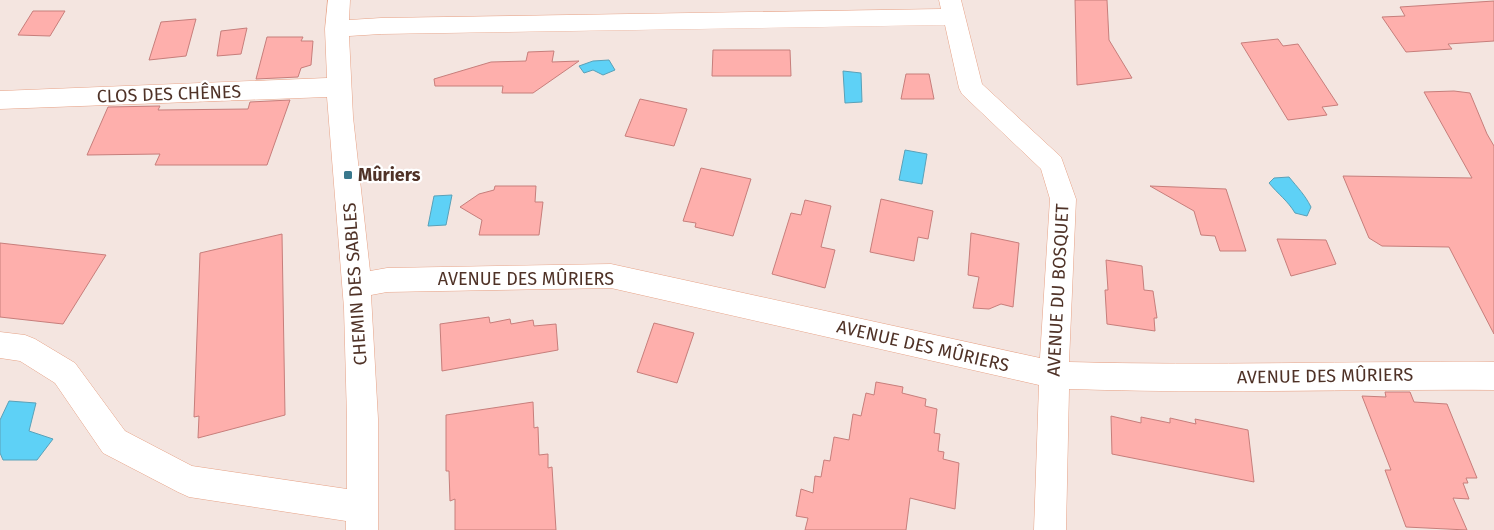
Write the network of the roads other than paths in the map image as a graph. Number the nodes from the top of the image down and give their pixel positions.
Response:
1 (338, 0) edge
2 (952, 8) edge
3 (336, 29) junction
4 (339, 87) junction
5 (0, 100) edge
6 (357, 286) junction
7 (0, 345) edge
8 (1054, 375) junction
9 (1494, 376) edge
10 (363, 519) edge
11 (1050, 530) edge

1 - 3 street, CHEMIN DES SABLES
2 - 3 street
2 - 8 street, AVENUE DU BOSQUET
3 - 4 street, CHEMIN DES SABLES
4 - 5 street, CLOS DES CHÊNES
4 - 6 street, CHEMIN DES SABLES
6 - 8 street, AVENUE DES MÛRIERS
6 - 10 street, CHEMIN DES SABLES
7 - 10 street, CHEMIN DES SABLES
8 - 9 street, AVENUE DES MÛRIERS
8 - 11 street, AVENUE DU BOSQUET

